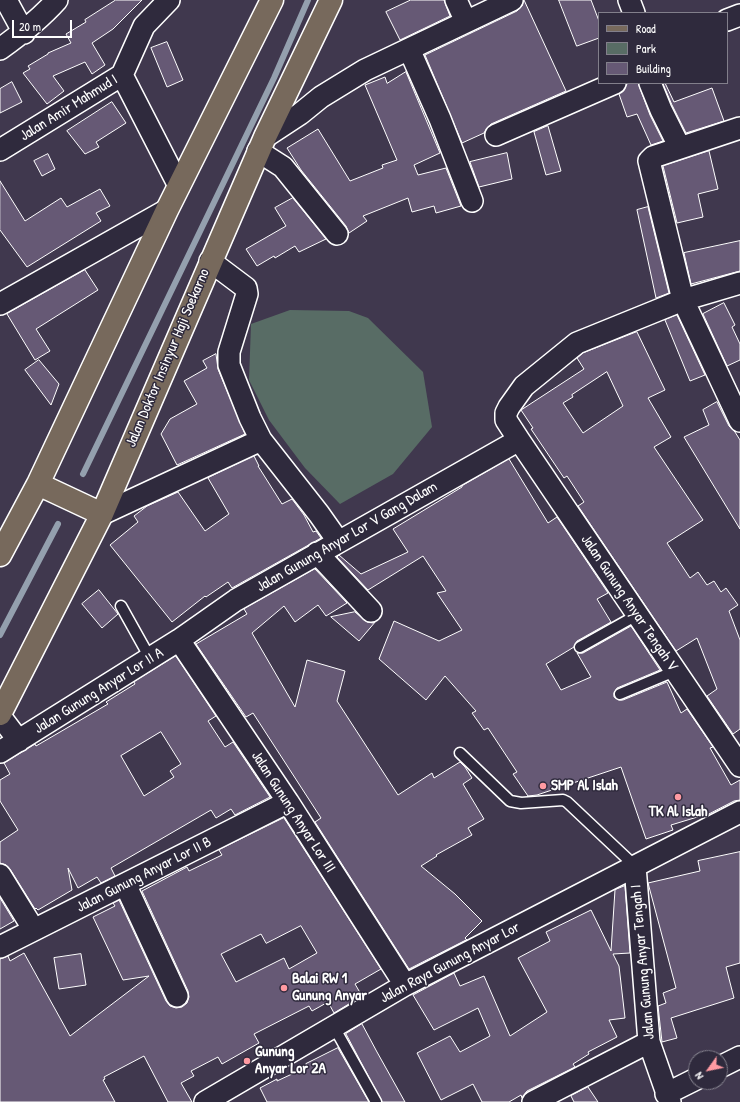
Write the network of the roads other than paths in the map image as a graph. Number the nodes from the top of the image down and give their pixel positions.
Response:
1 (6, 0) edge
2 (57, 0) edge
3 (169, 0) edge
4 (272, 0) edge
5 (331, 0) edge
6 (456, 0) edge
7 (512, 0) edge
8 (629, 0) edge
9 (634, 12) edge
10 (740, 14) edge
11 (728, 20) edge
12 (466, 22) junction
13 (24, 33) junction
14 (0, 49) edge
15 (409, 49) junction
16 (122, 75) junction
17 (613, 84) edge
18 (650, 84) edge
19 (740, 128) edge
20 (496, 135) dead end
21 (262, 144) junction
22 (680, 148) junction
23 (0, 150) edge
24 (179, 186) junction
25 (472, 200) dead end
26 (167, 210) junction
27 (337, 234) dead end
28 (210, 261) junction
29 (740, 283) edge
30 (683, 300) junction
31 (0, 304) edge
32 (740, 421) edge
33 (261, 440) junction
34 (519, 440) junction
35 (38, 484) junction
36 (102, 514) junction
37 (338, 541) junction
38 (317, 553) junction
39 (0, 554) edge
40 (121, 606) dead end
41 (370, 611) dead end
42 (637, 615) junction
43 (179, 640) junction
44 (580, 647) dead end
45 (150, 658) junction
46 (675, 670) junction
47 (620, 694) dead end
48 (0, 715) edge
49 (19, 741) junction
50 (0, 752) edge
51 (460, 753) dead end
52 (740, 766) edge
53 (288, 802) junction
54 (740, 812) edge
55 (635, 866) junction
56 (0, 875) edge
57 (125, 884) junction
58 (34, 930) junction
59 (0, 947) edge
60 (405, 985) junction
61 (177, 996) dead end
62 (334, 1026) junction
63 (649, 1042) junction
64 (740, 1057) edge
65 (728, 1063) edge
66 (688, 1084) edge
67 (668, 1098) edge
68 (205, 1102) edge
69 (376, 1102) edge
70 (533, 1102) edge

1 - 13 street
2 - 13 street
3 - 16 street, Jalan Amir Mahmud I
4 - 24 main road
5 - 21 main road, Jalan Doktor Insinyur Haji Soekarno
6 - 12 street
7 - 12 street
8 - 9 street
10 - 11 street
12 - 15 street
13 - 14 street
15 - 21 street
15 - 25 street
16 - 23 street, Jalan Amir Mahmud I
16 - 24 street
17 - 20 street
18 - 22 street
19 - 22 street
21 - 27 street
21 - 28 main road, Jalan Doktor Insinyur Haji Soekarno
22 - 30 street
24 - 26 main road
26 - 31 street
26 - 35 main road
28 - 33 street
28 - 36 main road, Jalan Doktor Insinyur Haji Soekarno
29 - 30 street, Jalan Gunung Anyar Tengah V
30 - 32 street
30 - 34 street, Jalan Gunung Anyar Tengah V
33 - 36 street
33 - 37 street
34 - 37 street, Jalan Gunung Anyar Lor V Gang Dalam
34 - 42 street, Jalan Gunung Anyar Tengah V
35 - 36 main road
35 - 39 main road
36 - 48 main road, Jalan Doktor Insinyur Haji Soekarno
37 - 38 street, Jalan Gunung Anyar Lor V Gang Dalam
38 - 41 street
38 - 43 street, Jalan Gunung Anyar Lor V Gang Dalam
40 - 45 lane
42 - 44 lane
42 - 46 street, Jalan Gunung Anyar Tengah V
43 - 45 street, Jalan Gunung Anyar Lor II A
43 - 53 street, Jalan Gunung Anyar Lor III
45 - 49 street, Jalan Gunung Anyar Lor II A
46 - 47 lane
46 - 52 street, Jalan Gunung Anyar Tengah V
48 - 49 street, Jalan Gunung Anyar Lor II A
49 - 50 street, Jalan Gunung Anyar Lor II A
51 - 55 lane
53 - 57 street, Jalan Gunung Anyar Lor II B
53 - 60 street, Jalan Gunung Anyar Lor III
54 - 55 street, Jalan Raya Gunung Anyar Lor
55 - 60 street, Jalan Raya Gunung Anyar Lor
55 - 63 street, Jalan Gunung Anyar Tengah I
56 - 58 street
57 - 58 street, Jalan Gunung Anyar Lor II B
57 - 61 street
58 - 59 street, Jalan Gunung Anyar Lor II B
60 - 62 street, Jalan Raya Gunung Anyar Lor
62 - 68 street, Jalan Raya Gunung Anyar Lor
62 - 69 lane
63 - 67 street, Jalan Gunung Anyar Tengah I
63 - 70 street
64 - 65 street
66 - 67 street

